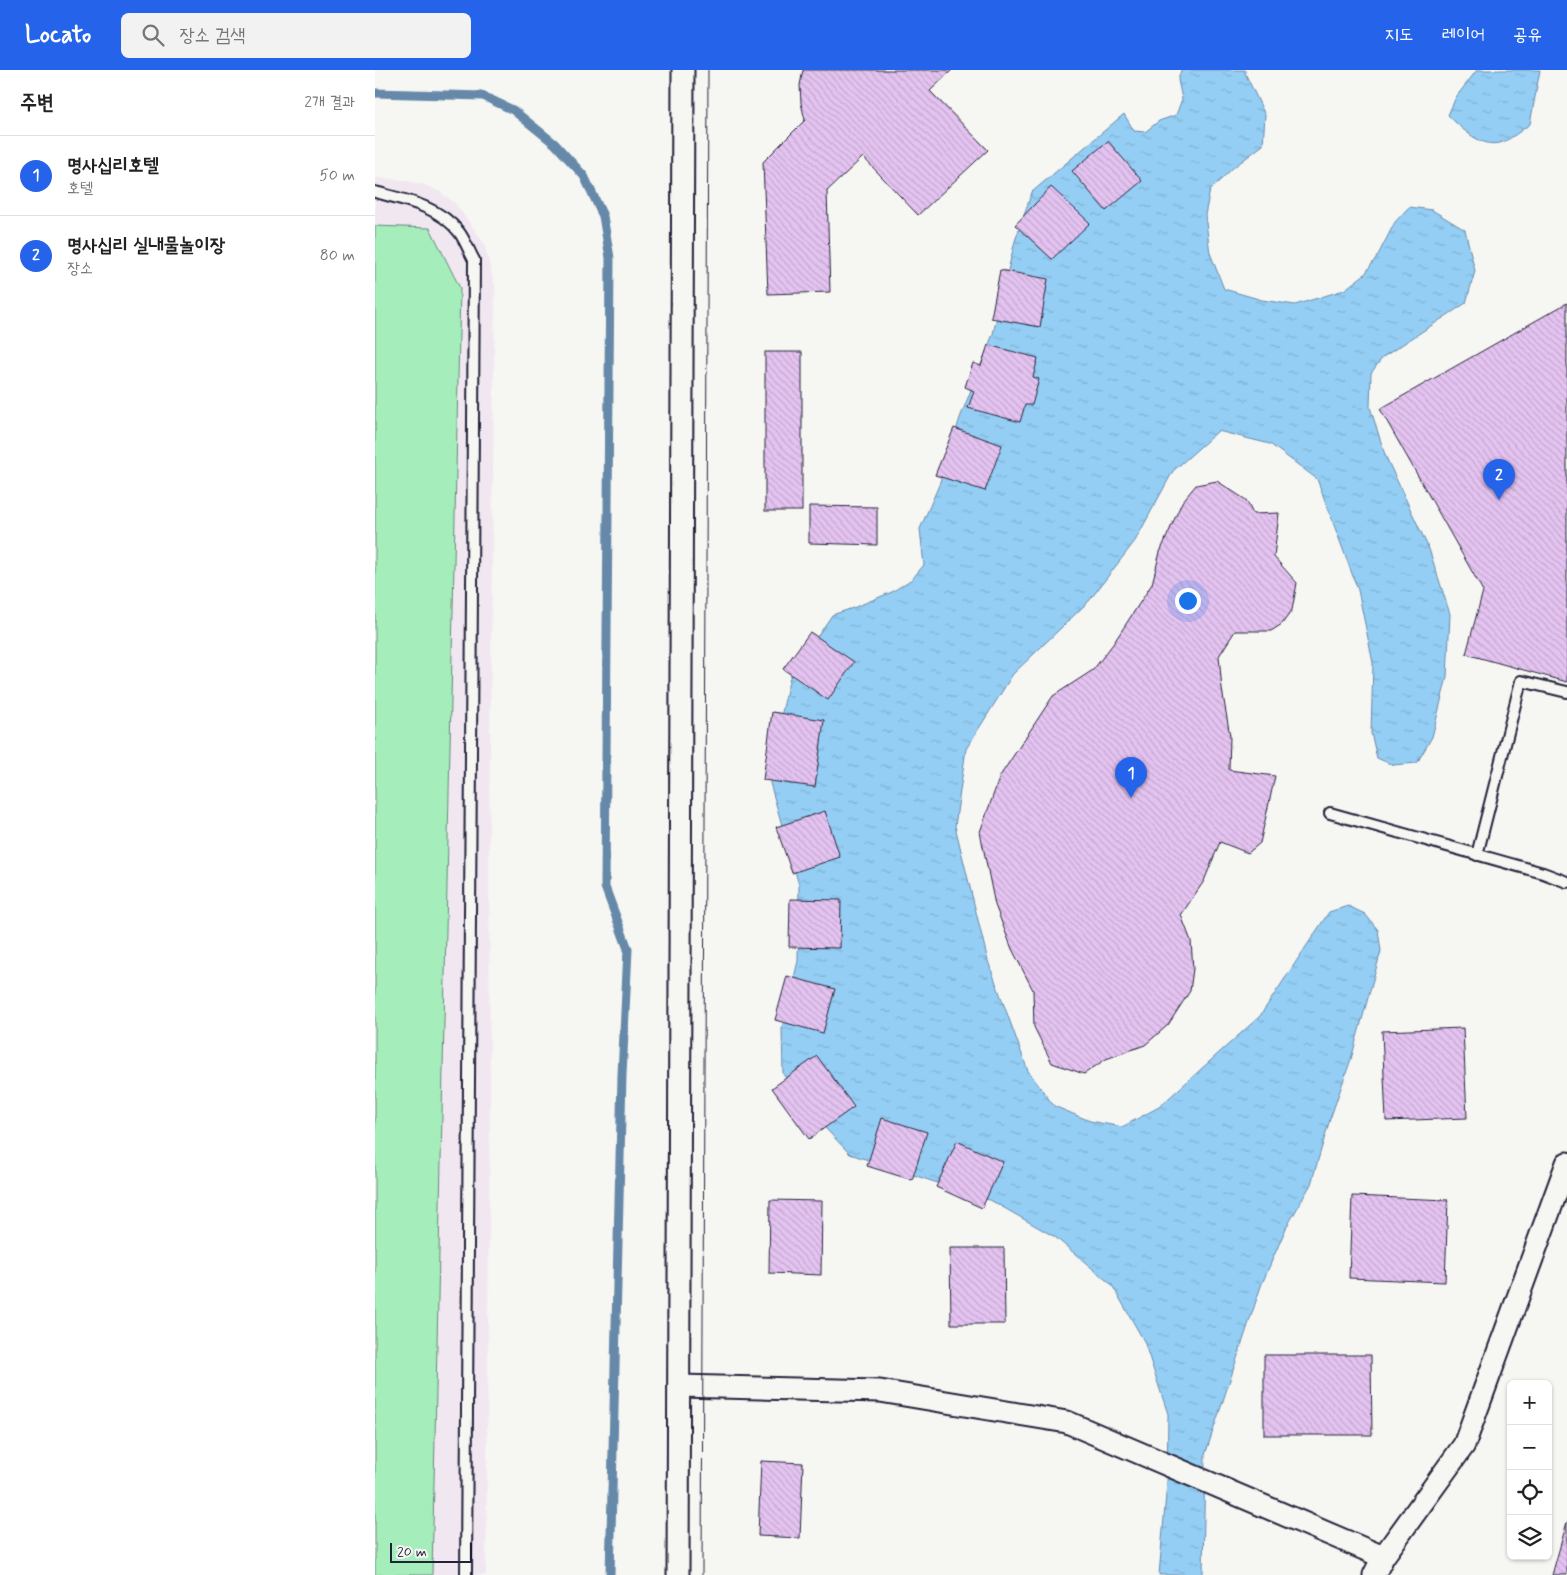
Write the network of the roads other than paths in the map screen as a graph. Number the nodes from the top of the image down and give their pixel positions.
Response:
1 (683, 70) edge
2 (375, 192) edge
3 (1567, 692) edge
4 (1330, 813) dead end
5 (1477, 855) junction
6 (1567, 882) edge
7 (1567, 1163) edge
8 (679, 1386) junction
9 (1378, 1566) edge
10 (466, 1575) edge
11 (678, 1575) edge

1 - 8 street
2 - 10 lane
3 - 5 lane
4 - 5 lane
5 - 6 lane
7 - 9 street
8 - 9 street
8 - 11 street

